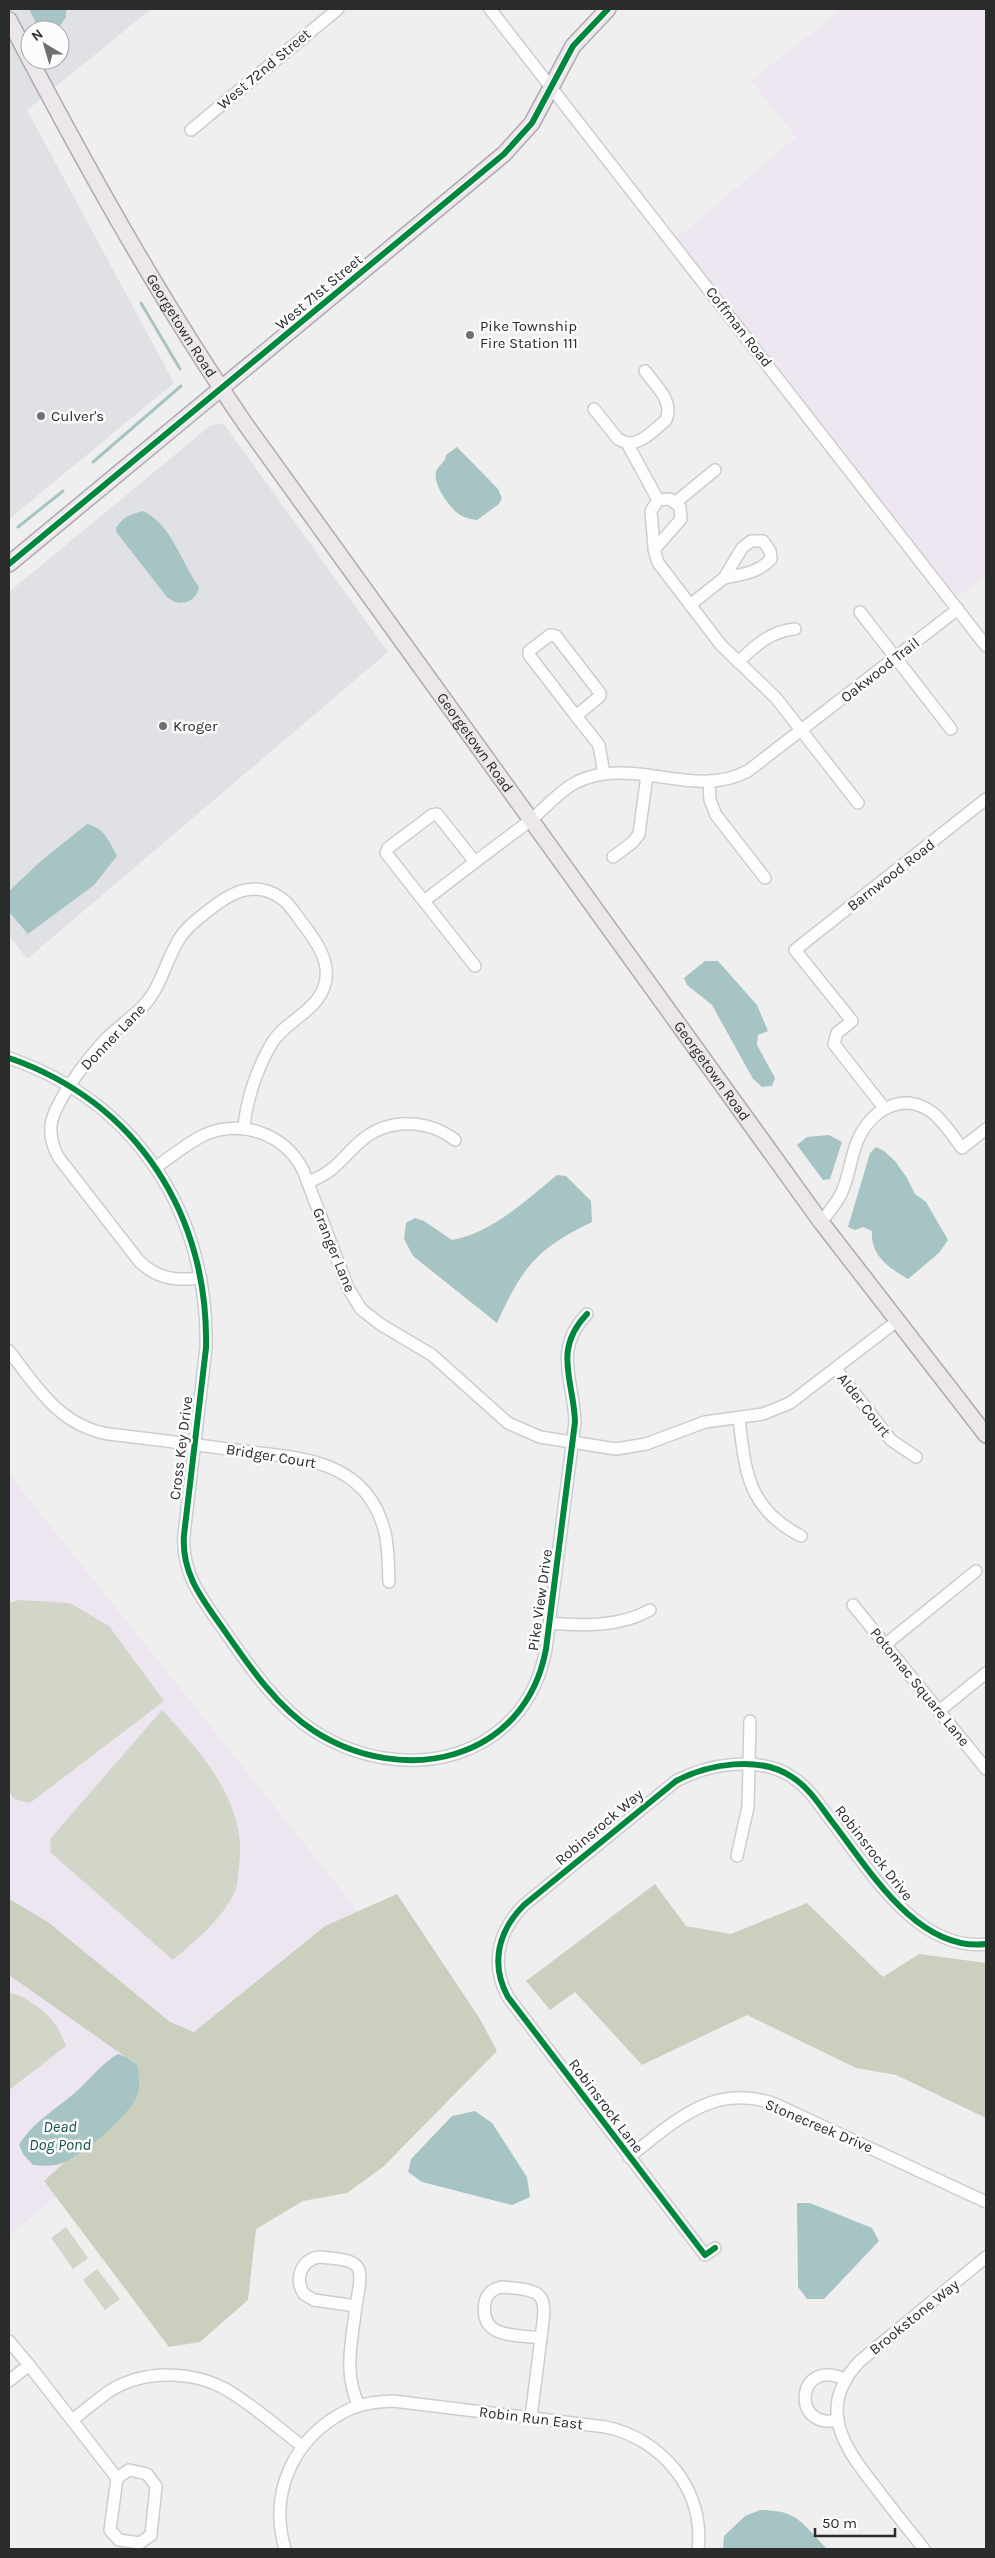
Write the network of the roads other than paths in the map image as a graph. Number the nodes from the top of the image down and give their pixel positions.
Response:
1 (338, 9) edge
2 (490, 9) edge
3 (608, 9) edge
4 (9, 20) edge
5 (552, 86) junction
6 (191, 130) dead end
7 (645, 371) dead end
8 (221, 389) junction
9 (594, 409) dead end
10 (627, 443) junction
11 (715, 470) dead end
12 (658, 500) junction
13 (676, 502) junction
14 (654, 550) junction
15 (9, 564) edge
16 (724, 578) dead end
17 (690, 605) junction
18 (958, 609) junction
19 (860, 612) dead end
20 (795, 628) dead end
21 (986, 646) edge
22 (896, 658) junction
23 (738, 662) junction
24 (576, 716) junction
25 (951, 729) dead end
26 (801, 731) junction
27 (604, 774) junction
28 (647, 775) junction
29 (709, 782) junction
30 (986, 799) edge
31 (858, 803) dead end
32 (530, 820) junction
33 (613, 857) dead end
34 (475, 862) junction
35 (766, 878) dead end
36 (424, 902) junction
37 (475, 966) dead end
38 (9, 1058) edge
39 (70, 1087) junction
40 (884, 1108) junction
41 (244, 1128) junction
42 (986, 1129) edge
43 (455, 1140) dead end
44 (156, 1167) junction
45 (308, 1182) junction
46 (821, 1222) junction
47 (201, 1278) junction
48 (587, 1314) dead end
49 (897, 1321) junction
50 (9, 1351) edge
51 (836, 1368) junction
52 (739, 1418) junction
53 (984, 1427) edge
54 (573, 1441) junction
55 (193, 1444) junction
56 (916, 1457) dead end
57 (801, 1536) dead end
58 (976, 1571) dead end
59 (389, 1582) dead end
60 (853, 1605) dead end
61 (650, 1610) dead end
62 (550, 1623) junction
63 (886, 1644) junction
64 (986, 1673) edge
65 (940, 1711) junction
66 (750, 1721) dead end
67 (459, 1753) joint
68 (750, 1766) junction
69 (986, 1768) edge
70 (737, 1856) dead end
71 (986, 1944) edge
72 (498, 1955) joint
73 (629, 2157) junction
74 (986, 2202) edge
75 (715, 2248) dead end
76 (986, 2258) edge
77 (356, 2306) junction
78 (541, 2338) junction
79 (9, 2340) edge
80 (29, 2365) junction
81 (846, 2380) junction
82 (9, 2381) edge
83 (359, 2406) junction
84 (531, 2418) junction
85 (72, 2420) junction
86 (838, 2420) junction
87 (302, 2446) junction
88 (117, 2478) junction
89 (285, 2549) edge
90 (698, 2549) edge
91 (924, 2549) edge

1 - 6 street, West 72nd Street
2 - 5 street, Coffman Road
3 - 5 main road, West 71st Street
4 - 8 main road, Georgetown Road
5 - 8 main road, West 71st Street
5 - 18 street, Coffman Road
7 - 10 street
8 - 15 main road, West 71st Street
8 - 32 main road, Georgetown Road
9 - 10 street
10 - 12 street
11 - 13 street
12 - 13 street
12 - 14 street
13 - 14 street
14 - 17 street
16 - 17 street
17 - 23 street
18 - 21 street, Coffman Road
18 - 22 street, Oakwood Trail
19 - 22 street
20 - 23 street
22 - 25 street
22 - 26 street, Oakwood Trail
23 - 26 street
24 - 24 street
24 - 27 street
26 - 29 street, Oakwood Trail
26 - 31 street
27 - 28 street, Oakwood Trail
27 - 32 street, Oakwood Trail
28 - 29 street, Oakwood Trail
28 - 33 street
29 - 35 street
30 - 40 street, Barnwood Road
32 - 34 street, Oakwood Trail
32 - 46 main road, Georgetown Road
34 - 36 street, Oakwood Trail
34 - 36 street
36 - 37 street
38 - 39 street, Cross Key Drive
39 - 41 street, Donner Lane
39 - 44 street, Cross Key Drive
39 - 47 street, Donner Lane
40 - 42 street
40 - 46 street
41 - 44 street, Granger Lane
41 - 45 street, Granger Lane
43 - 45 street
44 - 47 street, Cross Key Drive
45 - 54 street, Granger Lane
46 - 49 main road, Georgetown Road
47 - 55 street, Cross Key Drive
48 - 54 street, Pike View Drive
49 - 51 street
49 - 53 main road, Georgetown Road
50 - 55 street, Bridger Court
51 - 52 street
51 - 56 street, Alder Court
52 - 54 street
52 - 57 street
54 - 62 street, Pike View Drive
55 - 59 street, Bridger Court
55 - 67 street, Cross Key Drive
58 - 63 street
60 - 63 street, Potomac Square Lane
61 - 62 street
62 - 67 street, Pike View Drive
63 - 65 street, Potomac Square Lane
64 - 65 street
65 - 69 street, Potomac Square Lane
66 - 68 street
68 - 70 street
68 - 71 street, Robinsrock Drive
68 - 72 street, Robinsrock Way
72 - 73 street, Robinsrock Lane
73 - 74 street, Stonecreek Drive
73 - 75 street, Robinsrock Lane
76 - 81 street, Brookstone Way
77 - 77 street
77 - 83 street
78 - 78 street
78 - 84 street
79 - 80 street
80 - 82 street
80 - 85 street
81 - 86 street, Brookstone Way
81 - 86 street
83 - 84 street, Robin Run East
83 - 87 street, Robin Run East
84 - 90 street, Robin Run East
85 - 87 street
85 - 88 street
86 - 91 street, Brookstone Way
87 - 89 street, Robin Run East
88 - 88 street

